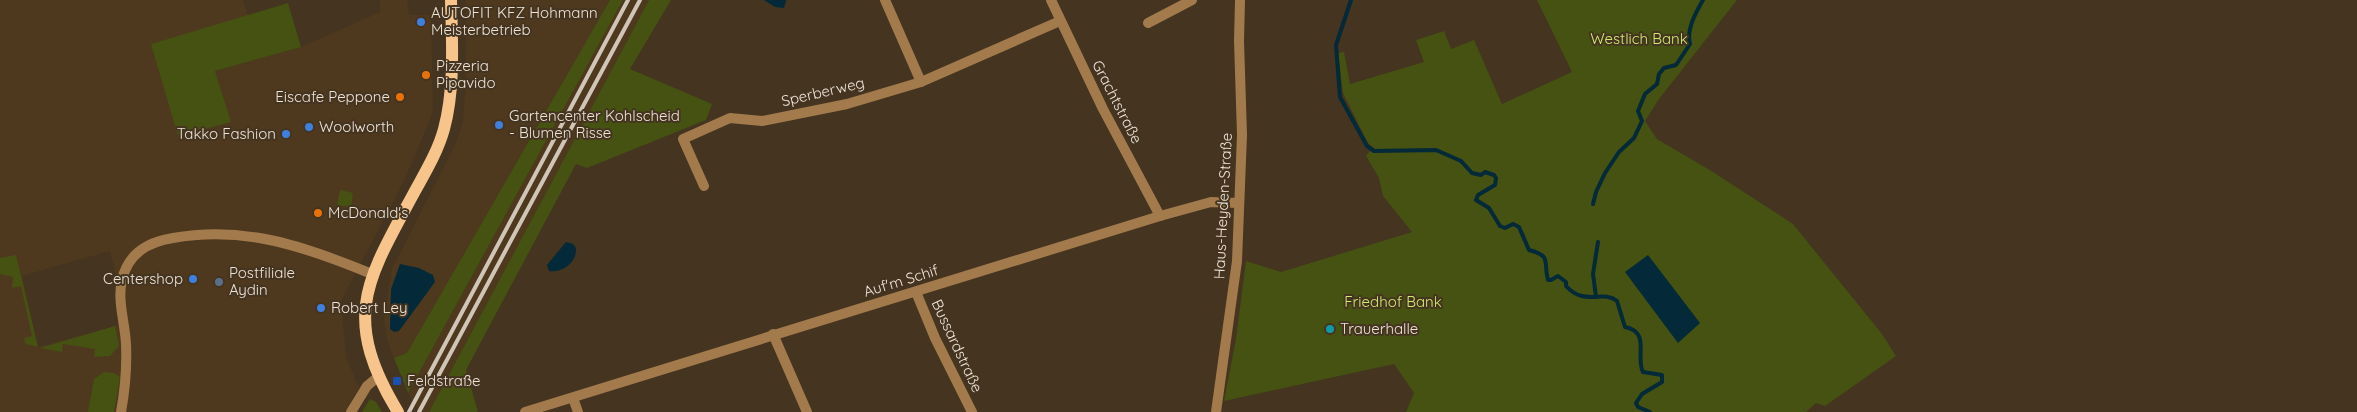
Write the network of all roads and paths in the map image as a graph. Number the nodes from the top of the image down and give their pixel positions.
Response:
1 (451, 0) edge
2 (886, 0) edge
3 (1051, 0) edge
4 (1192, 0) edge
5 (1240, 0) edge
6 (1060, 21) junction
7 (1148, 23) dead end
8 (921, 82) junction
9 (704, 186) dead end
10 (1239, 203) junction
11 (1160, 216) junction
12 (372, 274) junction
13 (916, 292) junction
14 (773, 334) junction
15 (379, 376) junction
16 (573, 398) junction
17 (121, 412) edge
18 (351, 412) edge
19 (398, 412) edge
20 (525, 412) edge
21 (578, 412) edge
22 (807, 412) edge
23 (972, 412) edge
24 (1216, 412) edge

1 - 12 main road
2 - 8 street
3 - 6 street, Grachtstraße
4 - 7 street
5 - 10 street, Haus-Heyden-Straße
6 - 8 street, Sperberweg
6 - 11 street, Grachtstraße
8 - 9 street, Sperberweg
10 - 11 street, Auf'm Schif
10 - 24 street, Haus-Heyden-Straße
11 - 13 street, Auf'm Schif
12 - 15 main road
12 - 17 street
13 - 14 street, Auf'm Schif
13 - 23 street, Bussardstraße
14 - 16 street, Auf'm Schif
14 - 22 street
15 - 18 street
15 - 19 main road
16 - 20 street, Auf'm Schif
16 - 21 street

